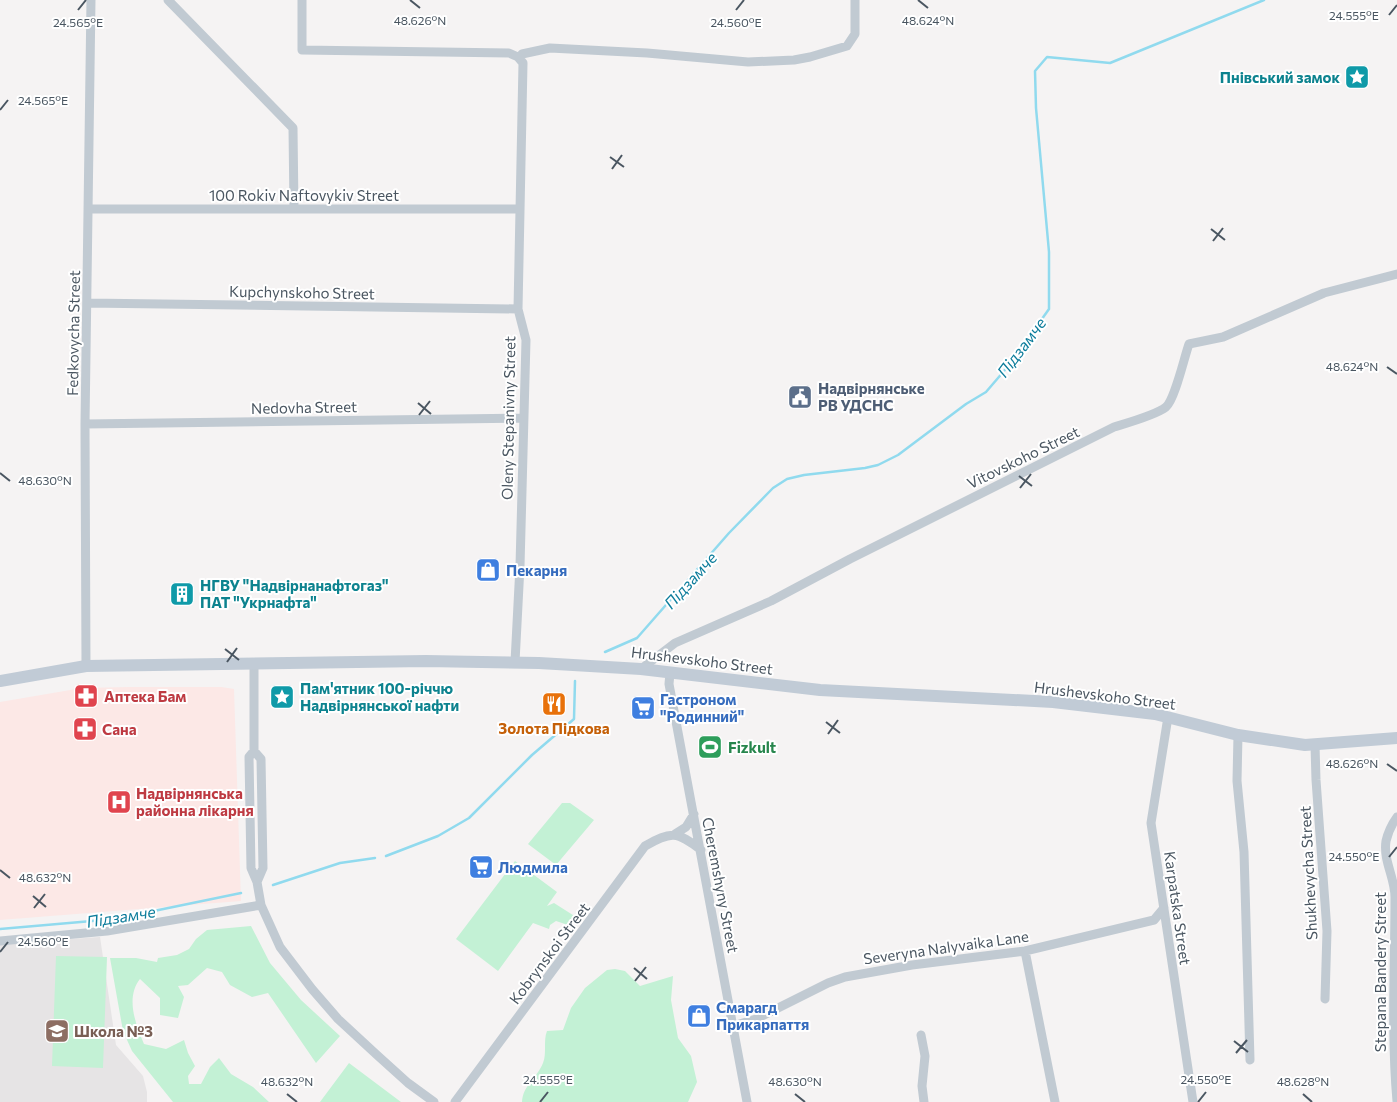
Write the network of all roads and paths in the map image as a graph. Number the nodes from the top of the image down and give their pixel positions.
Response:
1 (91, 0) edge
2 (168, 0) edge
3 (302, 0) edge
4 (855, 0) edge
5 (520, 55) junction
6 (88, 209) junction
7 (294, 209) junction
8 (520, 209) junction
9 (1397, 274) edge
10 (87, 304) junction
11 (518, 309) junction
12 (523, 418) junction
13 (86, 424) junction
14 (515, 662) junction
15 (254, 663) junction
16 (86, 666) junction
17 (641, 669) junction
18 (670, 673) junction
19 (0, 681) edge
20 (1168, 717) junction
21 (1238, 734) junction
22 (1397, 738) edge
23 (1315, 745) junction
24 (694, 814) junction
25 (1397, 816) edge
26 (674, 834) junction
27 (701, 850) junction
28 (261, 905) junction
29 (1164, 908) junction
30 (0, 942) edge
31 (1025, 951) junction
32 (1324, 999) dead end
33 (733, 1026) junction
34 (921, 1035) dead end
35 (1250, 1060) dead end
36 (1397, 1101) edge
37 (434, 1102) edge
38 (455, 1102) edge
39 (747, 1102) edge
40 (924, 1102) edge
41 (1055, 1102) edge
42 (1193, 1102) edge

1 - 6 street, Fedkovycha Street
2 - 7 street
3 - 5 street
4 - 5 street
5 - 8 street, Oleny Stepanivny Street
6 - 7 street, 100 Rokiv Naftovykiv Street
6 - 10 street, Fedkovycha Street
7 - 8 street, 100 Rokiv Naftovykiv Street
8 - 11 street, Oleny Stepanivny Street
9 - 17 street, Vitovskoho Street
10 - 11 street, Kupchynskoho Street
10 - 13 street, Fedkovycha Street
11 - 12 street, Oleny Stepanivny Street
12 - 13 street, Nedovha Street
12 - 14 street, Oleny Stepanivny Street
13 - 16 street, Fedkovycha Street
14 - 15 street, Hrushevskoho Street
14 - 17 street, Hrushevskoho Street
15 - 16 street, Hrushevskoho Street
15 - 28 street
16 - 19 street, Hrushevskoho Street
17 - 18 street, Hrushevskoho Street
18 - 20 street, Hrushevskoho Street
18 - 24 street, Cheremshyny Street
20 - 21 street, Hrushevskoho Street
20 - 29 street, Karpatska Street
21 - 23 street, Hrushevskoho Street
21 - 35 street
22 - 23 street, Hrushevskoho Street
23 - 32 street, Shukhevycha Street
24 - 26 street, Kobrynskoi Street
24 - 27 street, Cheremshyny Street
25 - 36 street, Stepana Bandery Street
26 - 27 street
26 - 38 street, Kobrynskoi Street
27 - 33 street, Cheremshyny Street
28 - 30 street
28 - 37 street
29 - 31 street, Severyna Nalyvaika Lane
29 - 42 street, Karpatska Street
31 - 33 street, Severyna Nalyvaika Lane
31 - 41 street
33 - 39 street, Cheremshyny Street
34 - 40 street

